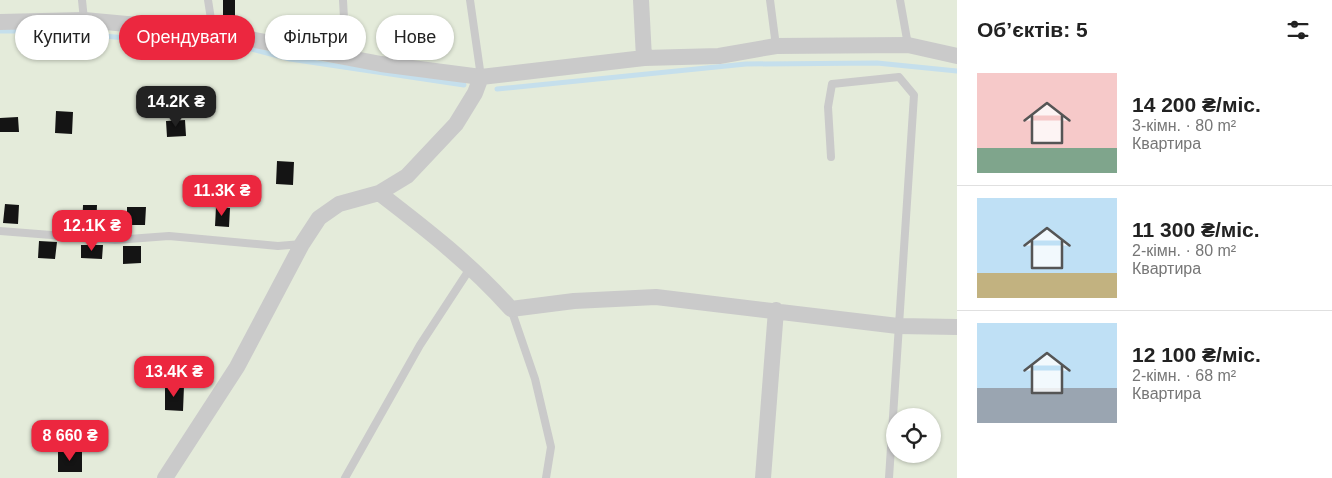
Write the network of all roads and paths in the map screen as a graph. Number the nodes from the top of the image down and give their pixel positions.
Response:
1 (82, 0) edge
2 (208, 0) edge
3 (344, 0) edge
4 (470, 0) edge
5 (641, 0) edge
6 (770, 0) edge
7 (900, 0) edge
8 (84, 15) edge
9 (210, 15) edge
10 (345, 15) edge
11 (0, 22) edge
12 (15, 22) edge
13 (908, 45) junction
14 (776, 46) junction
15 (957, 56) edge
16 (644, 58) junction
17 (364, 60) edge
18 (482, 77) junction
19 (831, 157) dead end
20 (379, 193) junction
21 (0, 231) edge
22 (302, 244) junction
23 (471, 267) junction
24 (511, 309) junction
25 (776, 310) junction
26 (898, 326) junction
27 (957, 327) edge
28 (165, 478) edge
29 (345, 478) edge
30 (546, 478) edge
31 (763, 478) edge
32 (889, 478) edge

1 - 8 lane
2 - 9 lane
3 - 10 lane
4 - 18 lane
5 - 16 street
6 - 14 lane
7 - 13 lane
11 - 12 street
13 - 14 street
13 - 15 street
14 - 16 street
16 - 18 street
17 - 18 street
18 - 20 street
19 - 26 lane
20 - 22 street
20 - 23 street
21 - 22 lane
22 - 28 street
23 - 24 street
23 - 29 lane
24 - 25 street
24 - 30 lane
25 - 26 street
25 - 31 street
26 - 27 street
26 - 32 lane

